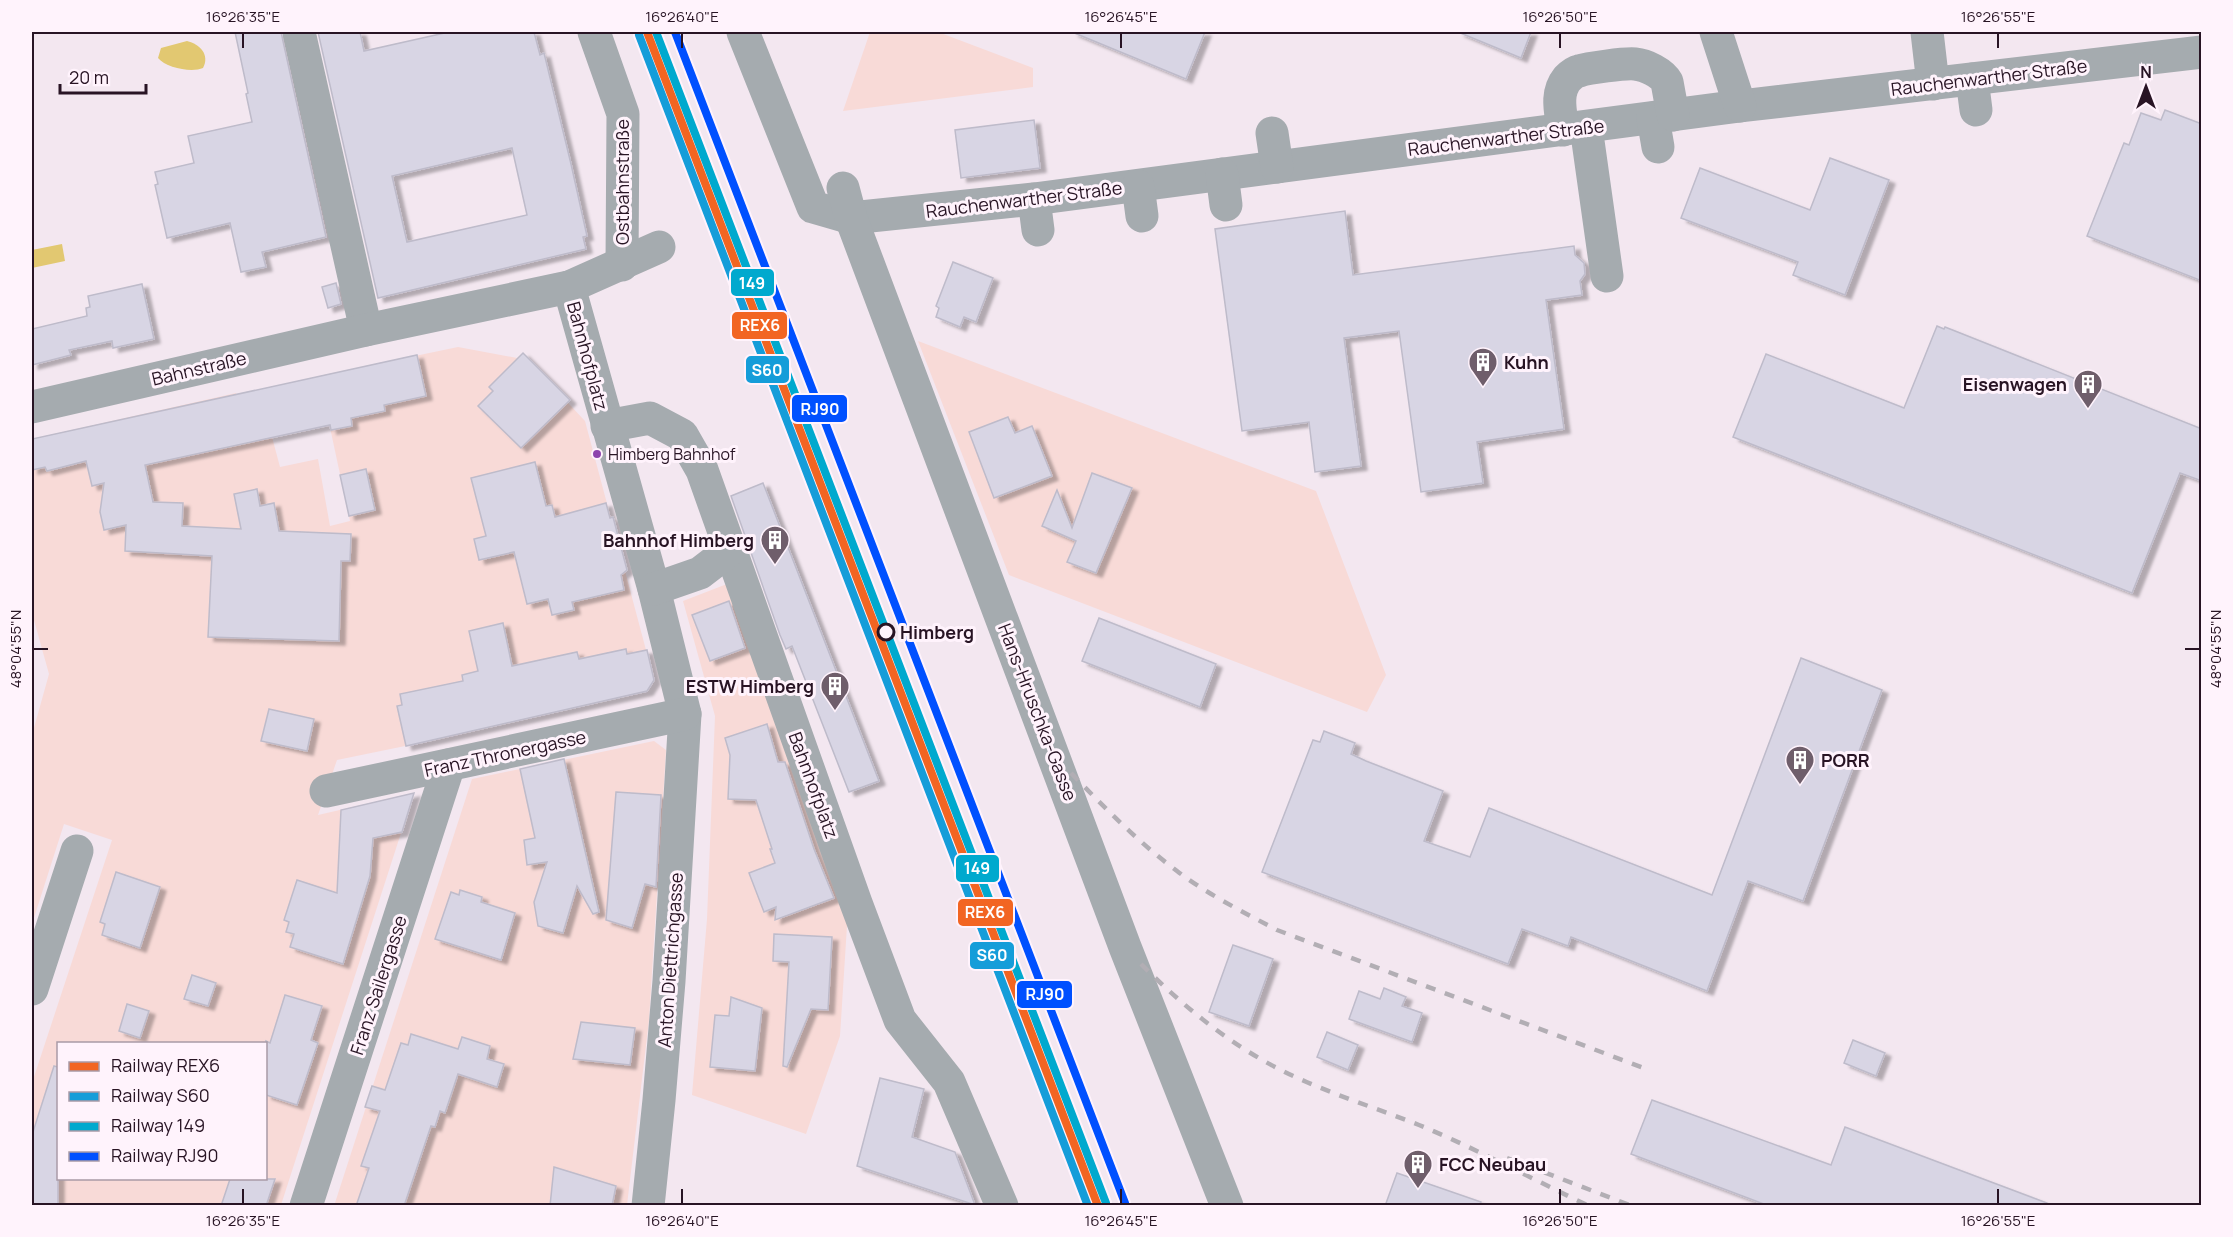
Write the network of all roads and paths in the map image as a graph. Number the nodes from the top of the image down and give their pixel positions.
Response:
1 (299, 32) edge
2 (594, 32) edge
3 (743, 32) edge
4 (1715, 32) edge
5 (1928, 32) edge
6 (2202, 52) edge
7 (1934, 84) junction
8 (1740, 106) junction
9 (1661, 127) junction
10 (1574, 128) junction
11 (1272, 133) dead end
12 (1277, 167) junction
13 (847, 203) junction
14 (659, 248) dead end
15 (622, 265) junction
16 (1607, 276) dead end
17 (569, 287) junction
18 (366, 330) junction
19 (32, 407) edge
20 (607, 426) junction
21 (730, 550) junction
22 (654, 589) junction
23 (685, 714) junction
24 (449, 765) junction
25 (326, 791) dead end
26 (77, 851) dead end
27 (32, 989) edge
28 (306, 1206) edge
29 (648, 1206) edge
30 (1002, 1206) edge
31 (1227, 1206) edge

1 - 18 street
2 - 15 street, Ostbahnstraße
3 - 13 street, Rauchenwarther Straße
4 - 8 street
5 - 7 street
6 - 7 street, Rauchenwarther Straße
7 - 8 street, Rauchenwarther Straße
8 - 9 street, Rauchenwarther Straße
9 - 10 street, Rauchenwarther Straße
9 - 10 street
10 - 12 street, Rauchenwarther Straße
10 - 16 street
11 - 12 street
12 - 13 street, Rauchenwarther Straße
13 - 31 street, Hans-Hruschka-Gasse
14 - 15 street, Bahnstraße
15 - 17 street, Bahnstraße
17 - 18 street, Bahnstraße
17 - 20 street, Bahnhofplatz
18 - 19 street, Bahnstraße
20 - 21 street, Bahnhofplatz
20 - 22 street, Bahnhofplatz
21 - 22 street
21 - 30 street, Bahnhofplatz
22 - 23 street, Bahnhofplatz
23 - 24 street, Franz Thronergasse
23 - 29 street, Anton Diettrichgasse
24 - 25 street, Franz Thronergasse
24 - 28 street, Franz Sailergasse
26 - 27 street

